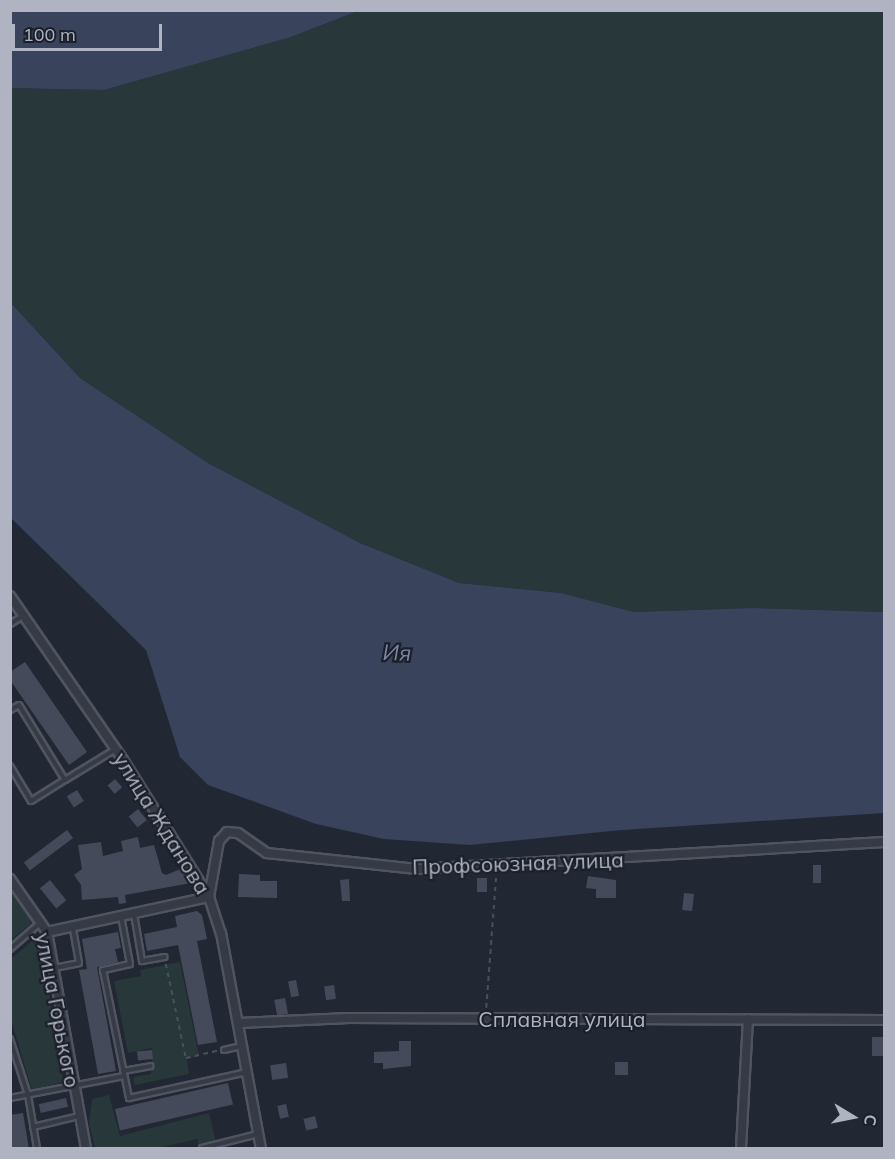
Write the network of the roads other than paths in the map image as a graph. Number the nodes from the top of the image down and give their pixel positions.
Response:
1 (10, 596) edge
2 (23, 616) junction
3 (10, 624) edge
4 (10, 710) edge
5 (116, 749) junction
6 (10, 766) edge
7 (65, 780) junction
8 (885, 842) edge
9 (10, 879) edge
10 (209, 897) junction
11 (134, 912) junction
12 (121, 915) junction
13 (40, 922) junction
14 (73, 926) junction
15 (47, 932) junction
16 (10, 949) edge
17 (165, 957) road end
18 (53, 968) junction
19 (748, 1019) junction
20 (885, 1020) edge
21 (239, 1023) junction
22 (10, 1039) edge
23 (243, 1046) junction
24 (224, 1050) road end
25 (151, 1066) dead end
26 (248, 1072) junction
27 (124, 1074) junction
28 (73, 1086) junction
29 (28, 1095) junction
30 (10, 1098) edge
31 (80, 1116) junction
32 (33, 1127) junction
33 (258, 1134) junction
34 (37, 1149) edge
35 (86, 1149) edge
36 (202, 1149) edge
37 (261, 1149) edge
38 (741, 1149) edge

1 - 2 street, улица Жданова
2 - 3 lane
2 - 5 street, улица Жданова
4 - 7 lane
5 - 7 lane
5 - 10 street, улица Жданова
6 - 7 lane
8 - 10 street, Профсоюзная улица
9 - 13 street, улица Горького
10 - 11 street
10 - 21 street, улица Жданова
11 - 12 street
11 - 17 lane
12 - 14 street
12 - 27 lane
13 - 15 street, улица Горького
13 - 16 lane
14 - 15 street
14 - 18 lane
15 - 18 street, улица Горького
18 - 28 street, улица Горького
19 - 20 street, Сплавная улица
19 - 21 street, Сплавная улица
19 - 38 street
21 - 23 street, улица Жданова
22 - 29 lane
23 - 24 lane
23 - 26 street, улица Жданова
25 - 27 lane
26 - 27 lane
26 - 33 street, улица Жданова
27 - 28 lane
28 - 29 lane
28 - 31 street, улица Горького
29 - 30 lane
29 - 32 lane
31 - 32 lane
31 - 35 street, улица Горького
32 - 34 lane
33 - 36 lane
33 - 37 street, улица Жданова

